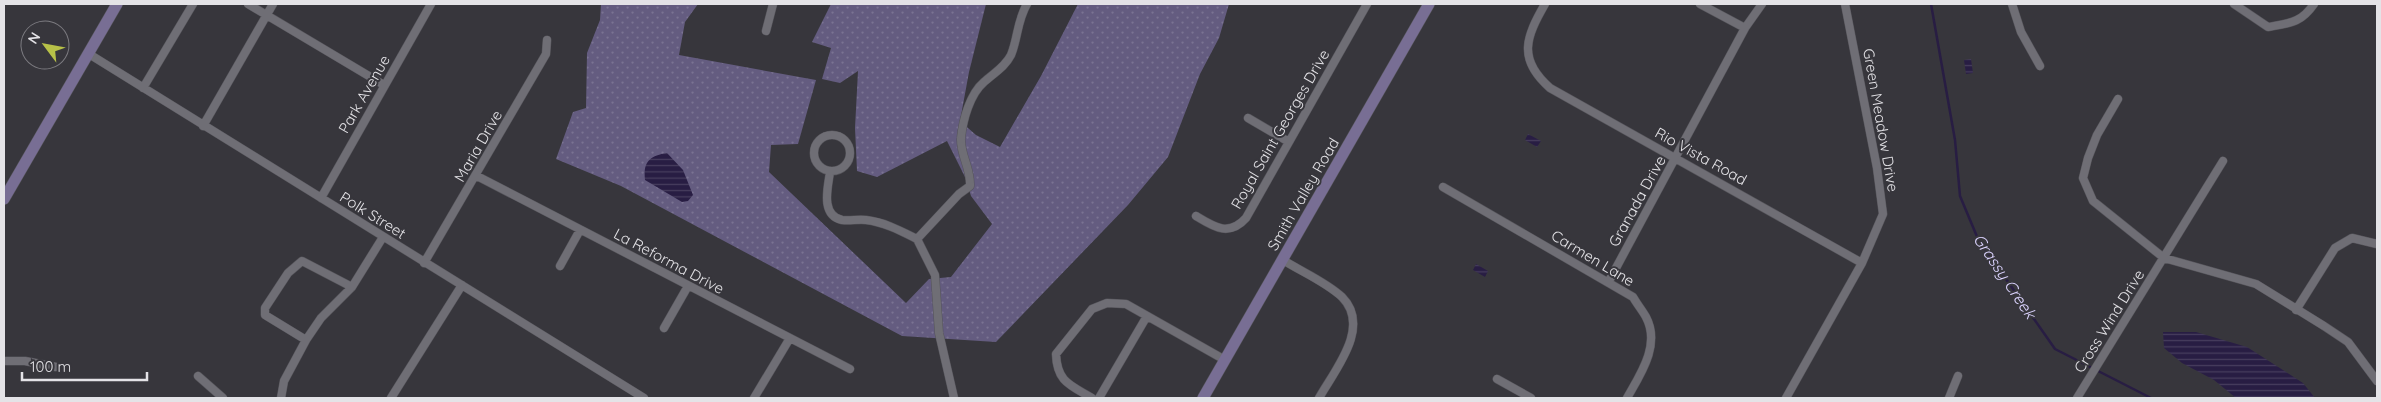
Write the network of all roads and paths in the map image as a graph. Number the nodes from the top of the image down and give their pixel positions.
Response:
1 (117, 4) edge
2 (193, 4) edge
3 (248, 4) edge
4 (273, 4) edge
5 (431, 4) edge
6 (773, 4) edge
7 (1027, 4) edge
8 (1367, 4) edge
9 (1429, 4) edge
10 (1545, 4) edge
11 (1700, 4) edge
12 (1762, 4) edge
13 (1845, 4) edge
14 (2012, 4) edge
15 (2234, 4) edge
16 (2314, 4) edge
17 (266, 16) junction
18 (1745, 28) junction
19 (766, 31) dead end
20 (547, 40) dead end
21 (89, 54) junction
22 (2040, 66) dead end
23 (384, 85) junction
24 (143, 88) junction
25 (2118, 99) dead end
26 (1248, 118) dead end
27 (203, 126) junction
28 (1288, 142) junction
29 (1676, 158) junction
30 (2223, 161) dead end
31 (830, 172) junction
32 (477, 176) junction
33 (1443, 187) dead end
34 (321, 198) junction
35 (4, 199) edge
36 (1196, 216) dead end
37 (580, 230) junction
38 (383, 237) junction
39 (917, 239) junction
40 (2377, 244) edge
41 (2164, 258) junction
42 (1283, 260) junction
43 (424, 263) junction
44 (1862, 263) junction
45 (560, 266) dead end
46 (1609, 282) junction
47 (462, 285) junction
48 (688, 286) junction
49 (352, 287) junction
50 (2296, 310) junction
51 (1147, 316) junction
52 (664, 328) dead end
53 (790, 338) junction
54 (306, 340) junction
55 (1225, 360) junction
56 (4, 361) edge
57 (56, 367) dead end
58 (850, 369) dead end
59 (198, 376) dead end
60 (1958, 376) dead end
61 (1497, 379) dead end
62 (2377, 381) edge
63 (223, 398) edge
64 (281, 398) edge
65 (390, 398) edge
66 (644, 398) edge
67 (754, 398) edge
68 (954, 398) edge
69 (1092, 398) edge
70 (1099, 398) edge
71 (1203, 398) edge
72 (1319, 398) edge
73 (1530, 398) edge
74 (1627, 398) edge
75 (1786, 398) edge
76 (1949, 398) edge
77 (2077, 398) edge

1 - 21 main road
2 - 24 street
3 - 17 street
4 - 17 street
5 - 23 street, Park Avenue
6 - 19 street
7 - 39 street
8 - 28 street, Royal Saint Georges Drive
9 - 42 main road, Smith Valley Road
10 - 29 street, Rio Vista Road
11 - 18 street
12 - 18 street, Granada Drive
13 - 44 street, Green Meadow Drive
14 - 22 street
15 - 16 street
17 - 23 street
17 - 27 street
18 - 29 street, Granada Drive
20 - 32 street, Maria Drive
21 - 24 street, Polk Street
21 - 35 main road
23 - 34 street, Park Avenue
24 - 27 street, Polk Street
25 - 41 street
26 - 28 street
27 - 34 street, Polk Street
28 - 36 street, Royal Saint Georges Drive
29 - 44 street, Rio Vista Road
29 - 46 street, Granada Drive
30 - 41 street, Cross Wind Drive
31 - 31 street
31 - 39 street
32 - 37 street, La Reforma Drive
32 - 43 street, Maria Drive
33 - 46 street, Carmen Lane
34 - 38 street, Polk Street
37 - 45 street
37 - 48 street, La Reforma Drive
38 - 43 street, Polk Street
38 - 49 street
39 - 68 street
40 - 50 street
41 - 50 street
41 - 77 street, Cross Wind Drive
42 - 55 main road, Smith Valley Road
42 - 72 street
43 - 47 street, Polk Street
44 - 75 street, Green Meadow Drive
46 - 74 street, Carmen Lane
47 - 65 street
47 - 66 street, Polk Street
48 - 52 street
48 - 53 street, La Reforma Drive
49 - 54 street
49 - 54 street
50 - 62 street
51 - 55 street
51 - 69 street
51 - 70 street
53 - 58 street, La Reforma Drive
53 - 67 street
54 - 64 street
55 - 71 main road, Smith Valley Road
56 - 57 street
59 - 63 street
60 - 76 street
61 - 73 street

